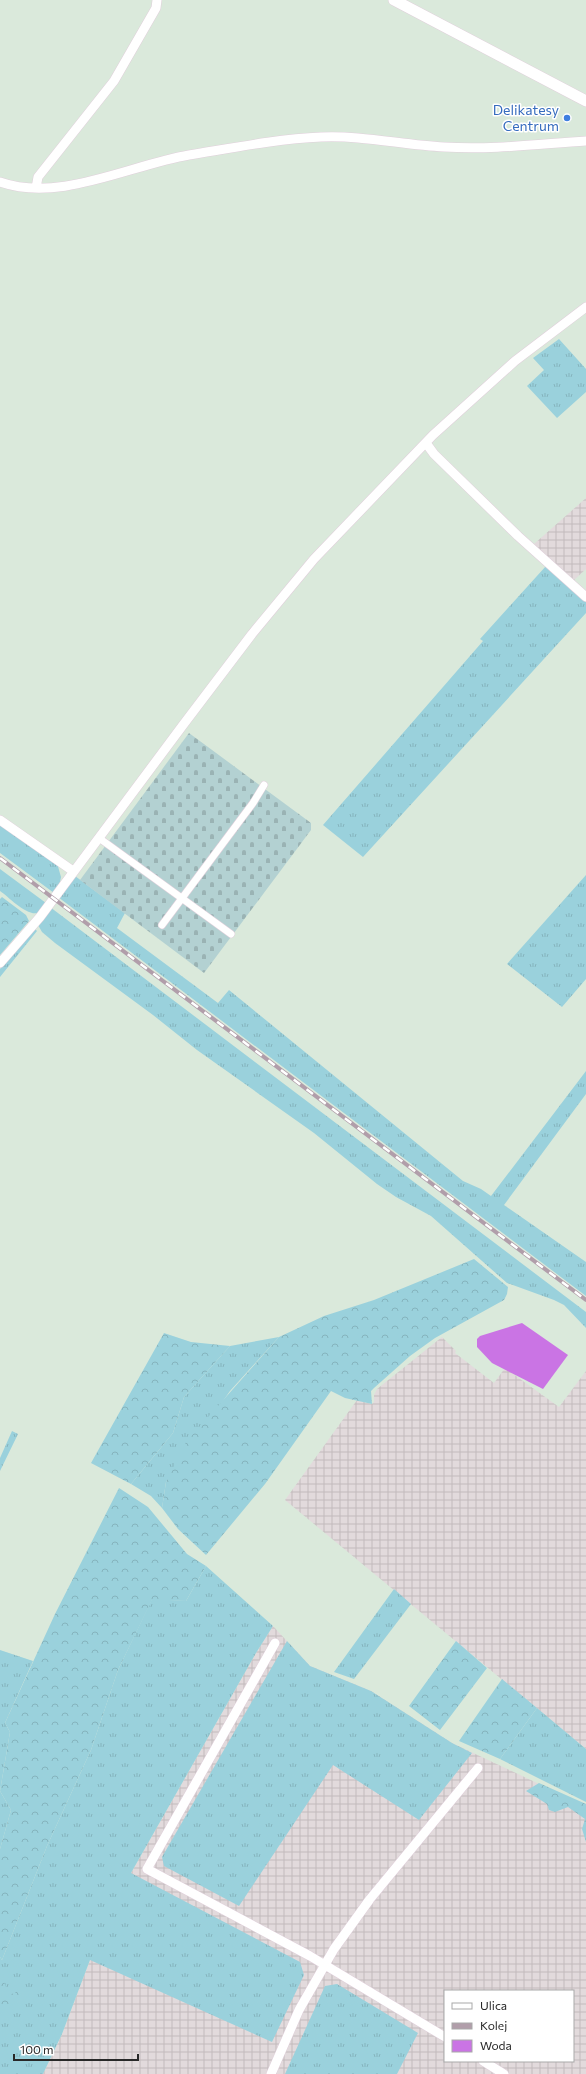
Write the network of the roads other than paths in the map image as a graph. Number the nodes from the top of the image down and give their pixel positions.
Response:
1 (157, 0) edge
2 (394, 0) edge
3 (586, 101) edge
4 (586, 141) edge
5 (0, 182) edge
6 (36, 188) junction
7 (586, 307) edge
8 (426, 443) junction
9 (586, 598) edge
10 (264, 785) dead end
11 (0, 820) edge
12 (99, 838) junction
13 (73, 871) junction
14 (182, 899) junction
15 (162, 926) dead end
16 (231, 934) dead end
17 (0, 962) edge
18 (275, 1643) dead end
19 (478, 1768) dead end
20 (324, 1964) junction
21 (444, 2036) edge
22 (485, 2062) edge
23 (271, 2074) edge
24 (504, 2074) edge

1 - 6 street
2 - 3 street
4 - 6 street
5 - 6 street
7 - 8 street
8 - 9 street
8 - 12 street
10 - 14 street
11 - 13 street
12 - 13 street
12 - 14 street
13 - 17 street
14 - 15 street
14 - 16 street
18 - 20 street
19 - 20 street
20 - 21 street
20 - 23 street
22 - 24 street

